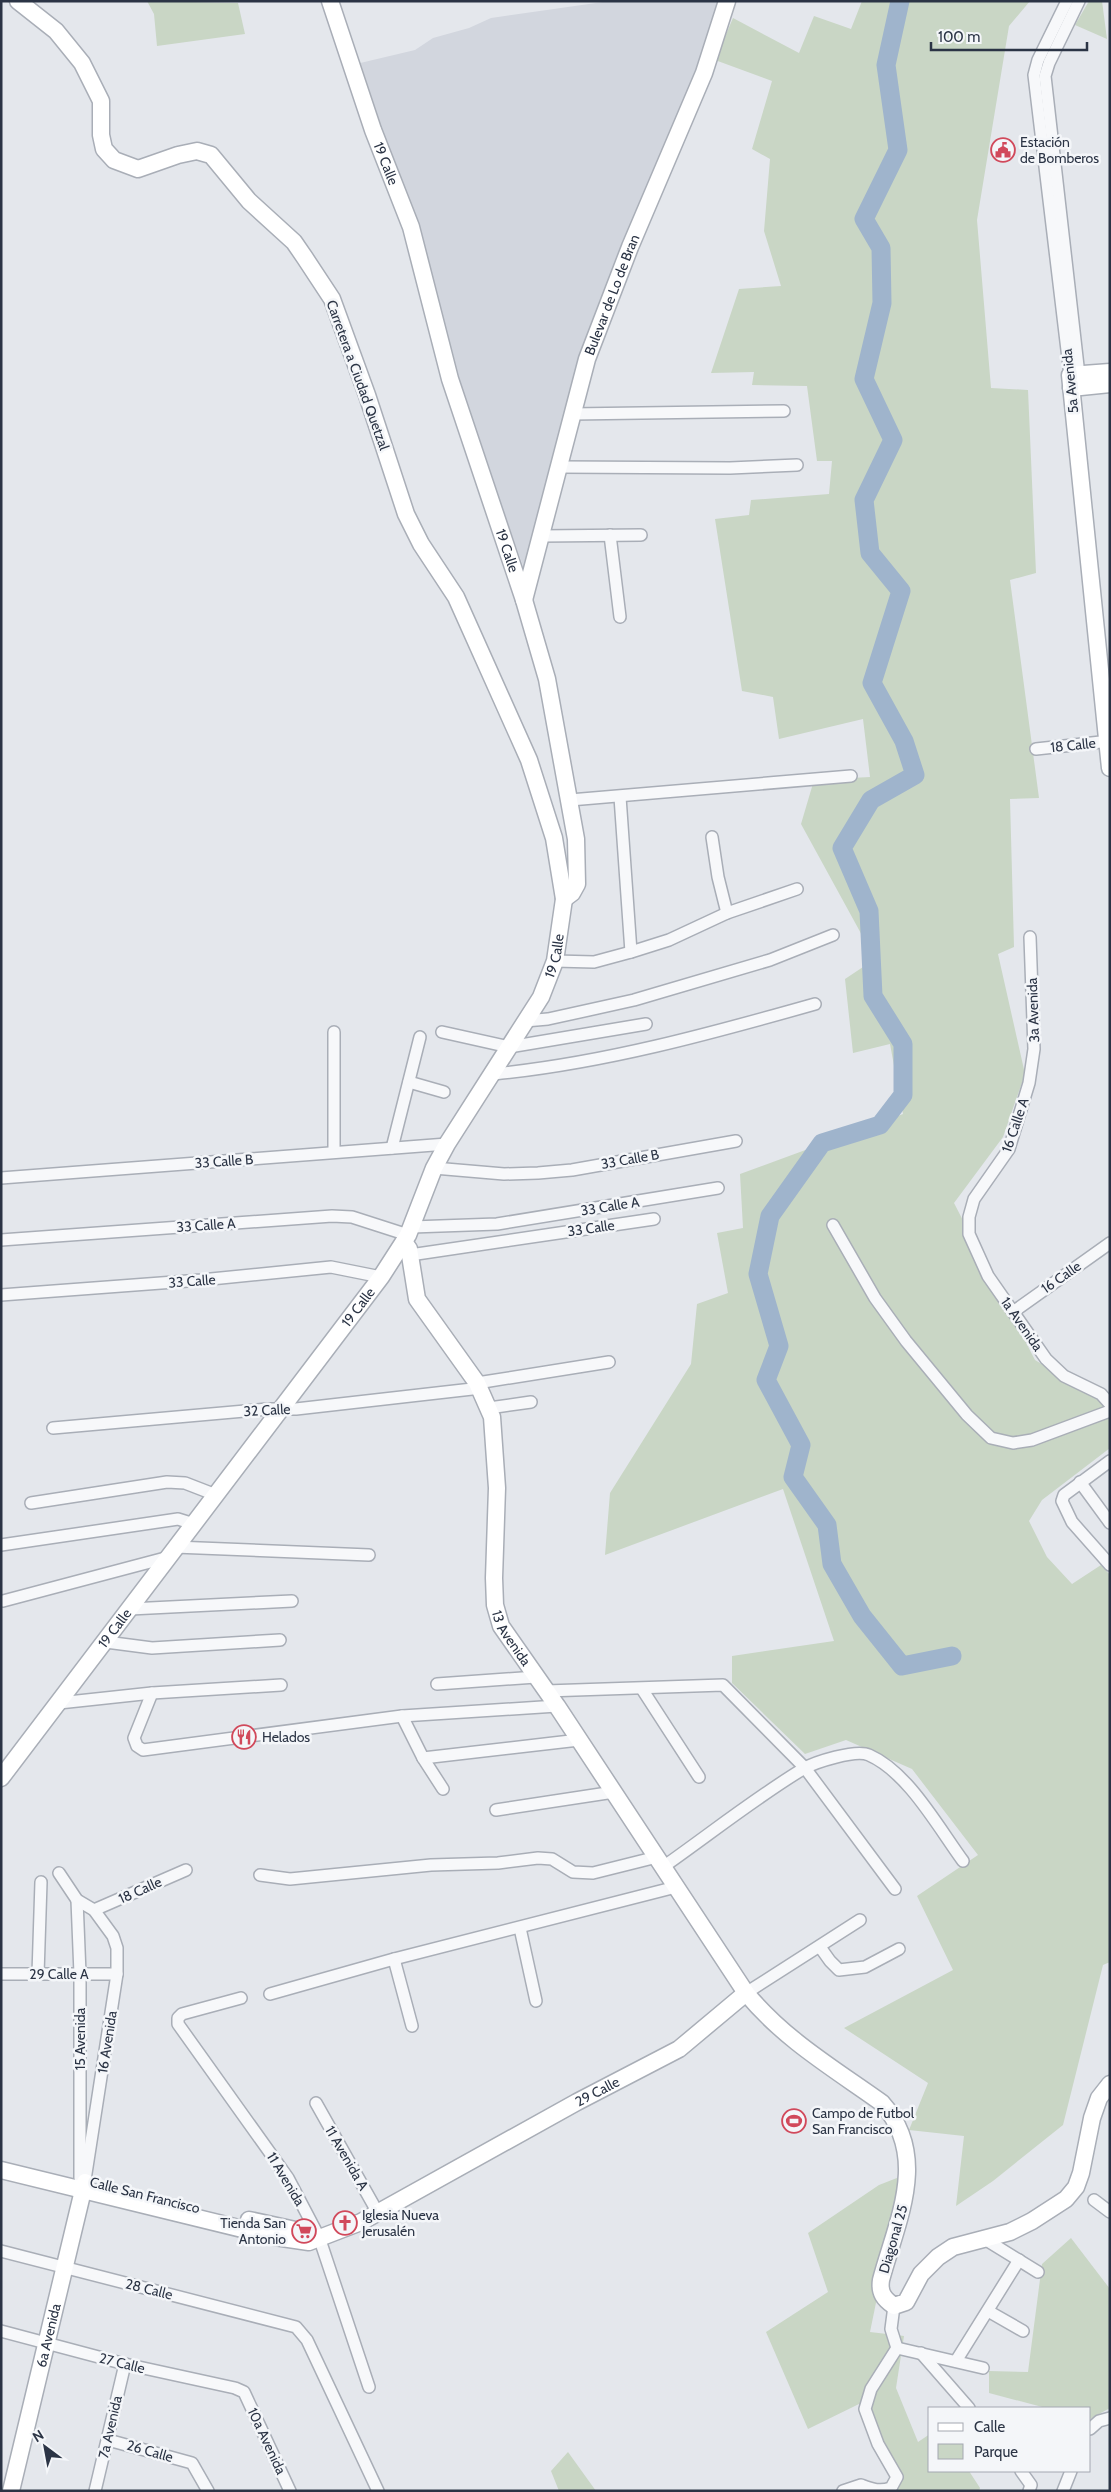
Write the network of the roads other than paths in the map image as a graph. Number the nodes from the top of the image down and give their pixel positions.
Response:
1 (18, 1) edge
2 (330, 1) edge
3 (727, 1) edge
4 (1066, 1) edge
5 (1079, 1) edge
6 (1052, 185) junction
7 (1110, 372) edge
8 (1075, 381) junction
9 (1110, 384) edge
10 (784, 411) dead end
11 (572, 414) junction
12 (797, 465) dead end
13 (560, 467) junction
14 (610, 535) junction
15 (641, 535) dead end
16 (541, 536) junction
17 (524, 600) junction
18 (620, 617) dead end
19 (1110, 663) edge
20 (1108, 741) edge
21 (1036, 749) dead end
22 (1110, 768) edge
23 (851, 776) dead end
24 (620, 797) junction
25 (570, 800) junction
26 (712, 837) dead end
27 (797, 889) dead end
28 (564, 899) junction
29 (727, 913) junction
30 (833, 935) dead end
31 (1030, 937) dead end
32 (631, 952) junction
33 (556, 961) junction
34 (815, 1004) dead end
35 (525, 1021) junction
36 (646, 1024) dead end
37 (334, 1032) dead end
38 (442, 1032) dead end
39 (420, 1036) dead end
40 (509, 1047) junction
41 (494, 1074) junction
42 (409, 1082) junction
43 (1029, 1083) joint
44 (444, 1092) dead end
45 (736, 1141) dead end
46 (447, 1144) junction
47 (392, 1148) junction
48 (334, 1152) junction
49 (434, 1168) junction
50 (1, 1178) edge
51 (718, 1188) dead end
52 (969, 1218) joint
53 (654, 1219) dead end
54 (833, 1225) dead end
55 (1, 1240) edge
56 (408, 1240) junction
57 (1110, 1243) edge
58 (381, 1277) junction
59 (1, 1295) edge
60 (1013, 1312) junction
61 (609, 1362) dead end
62 (479, 1385) junction
63 (531, 1402) dead end
64 (1110, 1404) edge
65 (283, 1408) junction
66 (490, 1408) junction
67 (1110, 1411) edge
68 (53, 1428) dead end
69 (1110, 1461) edge
70 (1080, 1482) junction
71 (216, 1495) junction
72 (31, 1503) dead end
73 (194, 1524) junction
74 (1110, 1524) edge
75 (1, 1545) edge
76 (172, 1552) junction
77 (369, 1555) dead end
78 (1110, 1565) edge
79 (3, 1601) dead end
80 (292, 1601) dead end
81 (130, 1609) junction
82 (280, 1640) dead end
83 (106, 1642) junction
84 (536, 1677) junction
85 (438, 1684) dead end
86 (281, 1685) dead end
87 (642, 1689) junction
88 (546, 1691) junction
89 (152, 1693) junction
90 (59, 1703) junction
91 (556, 1706) junction
92 (402, 1716) junction
93 (579, 1740) junction
94 (423, 1758) junction
95 (805, 1768) junction
96 (699, 1777) dead end
97 (1, 1778) edge
98 (443, 1789) dead end
99 (614, 1792) junction
100 (496, 1810) dead end
101 (660, 1862) junction
102 (963, 1862) dead end
103 (186, 1870) dead end
104 (59, 1873) dead end
105 (260, 1875) dead end
106 (41, 1882) dead end
107 (676, 1887) junction
108 (895, 1889) dead end
109 (77, 1900) junction
110 (94, 1910) junction
111 (860, 1920) dead end
112 (520, 1928) junction
113 (820, 1947) junction
114 (899, 1949) dead end
115 (394, 1960) junction
116 (1, 1974) edge
117 (38, 1974) junction
118 (80, 1974) junction
119 (117, 1974) junction
120 (746, 1993) junction
121 (270, 1994) dead end
122 (241, 1998) dead end
123 (536, 2001) dead end
124 (412, 2026) dead end
125 (1110, 2084) edge
126 (316, 2103) dead end
127 (1, 2159) edge
128 (1, 2170) edge
129 (82, 2183) junction
130 (1094, 2200) dead end
131 (1110, 2212) edge
132 (378, 2213) junction
133 (319, 2237) junction
134 (983, 2238) junction
135 (1, 2251) edge
136 (1019, 2260) junction
137 (65, 2267) junction
138 (1038, 2272) dead end
139 (894, 2306) junction
140 (988, 2311) junction
141 (1, 2331) edge
142 (1023, 2331) dead end
143 (48, 2343) junction
144 (897, 2348) junction
145 (920, 2352) junction
146 (956, 2361) junction
147 (124, 2364) junction
148 (983, 2368) dead end
149 (369, 2387) dead end
150 (244, 2392) joint
151 (968, 2407) edge
152 (1110, 2418) edge
153 (1091, 2428) edge
154 (108, 2440) junction
155 (1022, 2472) edge
156 (1071, 2472) edge
157 (1029, 2490) edge
158 (11, 2491) edge
159 (96, 2491) edge
160 (208, 2491) edge
161 (290, 2491) edge
162 (378, 2491) edge
163 (843, 2491) edge
164 (1063, 2491) edge

1 - 28 main road, Carretera a Ciudad Quetzal
2 - 17 main road, 19 Calle
3 - 11 main road, Bulevar de Lo de Bran
4 - 6 street, 5a Avenida
5 - 6 street, 5a Avenida
6 - 8 street, 5a Avenida
7 - 8 main road
8 - 9 main road
8 - 19 main road, 5a Avenida
8 - 20 main road, 5a Avenida
10 - 11 street
11 - 13 main road, Bulevar de Lo de Bran
12 - 13 street
13 - 16 main road, Bulevar de Lo de Bran
14 - 15 street
14 - 16 street
14 - 18 street
16 - 17 main road, Bulevar de Lo de Bran
17 - 25 main road, 19 Calle
20 - 21 street, 18 Calle
20 - 22 main road, 5a Avenida
23 - 24 street
24 - 25 street
24 - 32 street
25 - 28 main road, 19 Calle
26 - 29 street
27 - 29 street
28 - 33 main road, 19 Calle
29 - 32 street
30 - 35 street
31 - 43 street, 3a Avenida
32 - 33 street
33 - 35 main road, 19 Calle
34 - 41 street
35 - 40 main road, 19 Calle
36 - 40 street
37 - 48 street
38 - 40 street
39 - 42 street
40 - 41 main road, 19 Calle
41 - 46 main road, 19 Calle
42 - 44 street
42 - 47 street
43 - 52 street, 16 Calle A
45 - 49 street, 33 Calle B
46 - 47 street, 33 Calle B
46 - 49 main road, 19 Calle
47 - 48 street, 33 Calle B
48 - 50 street, 33 Calle B
49 - 56 main road, 19 Calle
51 - 56 street, 33 Calle A
52 - 60 street, 1a Avenida
53 - 56 street, 33 Calle
54 - 67 street
55 - 56 street, 33 Calle A
56 - 58 main road, 19 Calle
56 - 62 main road, 13 Avenida
57 - 60 street, 16 Calle
58 - 59 street, 33 Calle
58 - 65 main road, 19 Calle
60 - 64 street, 1a Avenida
61 - 62 street, 32 Calle
62 - 65 street, 32 Calle
62 - 66 main road, 13 Avenida
63 - 66 street
65 - 68 street, 32 Calle
65 - 71 main road, 19 Calle
66 - 84 main road, 13 Avenida
69 - 70 street
70 - 74 street
70 - 78 street
71 - 72 street
71 - 73 main road, 19 Calle
73 - 75 street
73 - 76 main road, 19 Calle
76 - 77 street
76 - 79 street
76 - 81 main road, 19 Calle
80 - 81 street
81 - 83 main road, 19 Calle
82 - 83 street
83 - 90 main road, 19 Calle
84 - 85 street
84 - 88 main road, 13 Avenida
86 - 89 street
87 - 88 street
87 - 95 street
87 - 96 street
88 - 91 main road, 13 Avenida
89 - 90 street
89 - 92 street
90 - 97 main road, 19 Calle
91 - 92 street
91 - 93 main road, 13 Avenida
92 - 94 street
93 - 94 street
93 - 99 main road, 13 Avenida
94 - 98 street
95 - 101 street
95 - 102 street
95 - 108 street
99 - 100 street
99 - 101 main road, 13 Avenida
101 - 105 street
101 - 107 main road, 13 Avenida
103 - 110 street, 18 Calle
104 - 109 street
106 - 117 street
107 - 112 street
107 - 120 main road, 13 Avenida
109 - 110 street
109 - 118 street, 15 Avenida
110 - 119 street, 16 Avenida
111 - 113 street, 29 Calle
112 - 115 street
112 - 123 street
113 - 114 street
113 - 120 street, 29 Calle
115 - 121 street
115 - 124 street
116 - 117 street, 29 Calle A
117 - 118 street, 29 Calle A
118 - 119 street, 29 Calle A
118 - 129 street, 15 Avenida
119 - 129 street, 16 Avenida
120 - 132 main road, 29 Calle
120 - 139 main road, Diagonal 25
122 - 133 street, 11 Avenida
125 - 134 main road
126 - 132 street, 11 Avenida A
127 - 129 main road, Calle San Francisco
128 - 129 main road, Calle San Francisco
129 - 133 main road, Calle San Francisco
129 - 137 main road, 6a Avenida
130 - 131 street
132 - 133 main road, 29 Calle
133 - 149 street, 11 Avenida
134 - 136 street
134 - 139 main road
135 - 137 street, 28 Calle
136 - 138 street
136 - 140 street
137 - 143 main road, 6a Avenida
137 - 162 street, 28 Calle
139 - 144 street
140 - 142 street
140 - 146 street
141 - 143 street, 27 Calle
143 - 147 street, 27 Calle
143 - 158 main road, 6a Avenida
144 - 145 street
144 - 163 street
145 - 146 street
145 - 151 street
146 - 148 street
147 - 150 street, 27 Calle
147 - 154 street, 7a Avenida
150 - 161 street, 10a Avenida
152 - 153 street
154 - 159 street, 7a Avenida
154 - 160 street, 26 Calle
155 - 157 street
156 - 164 street

